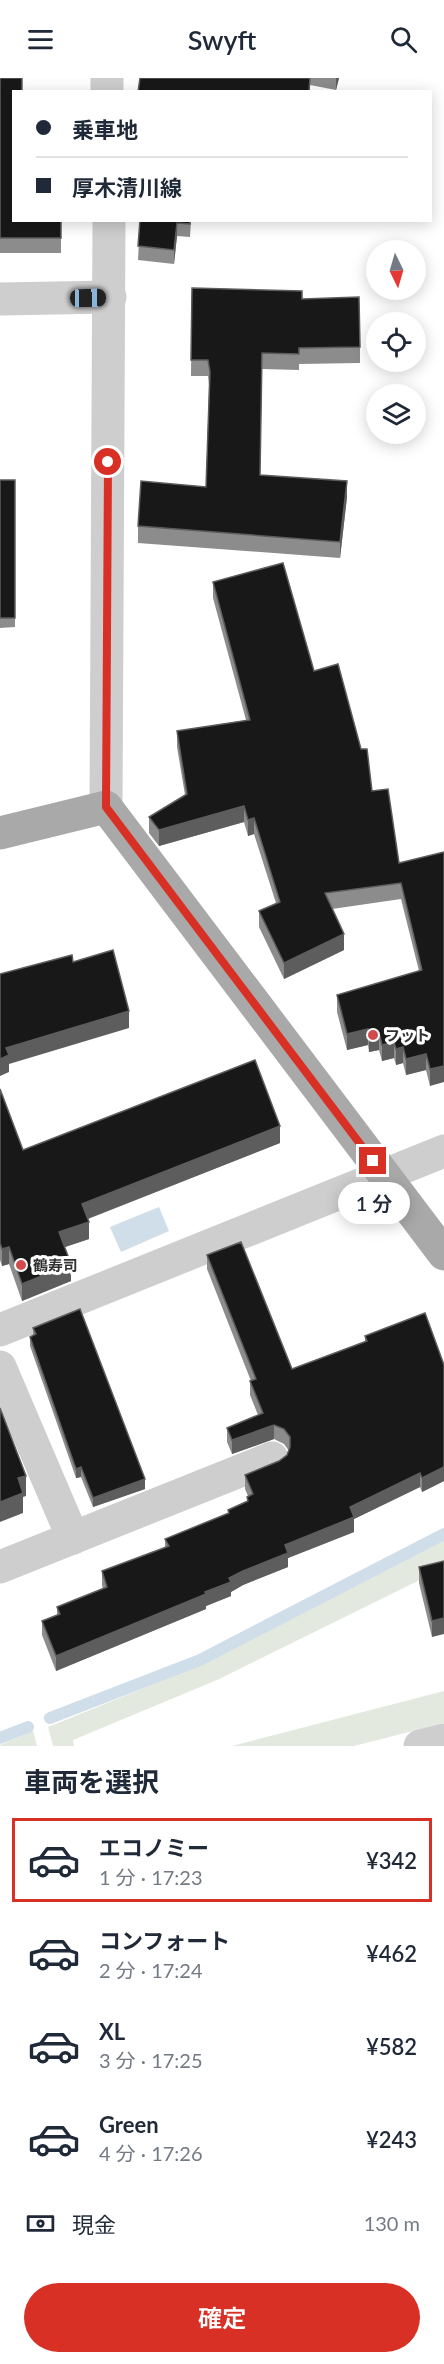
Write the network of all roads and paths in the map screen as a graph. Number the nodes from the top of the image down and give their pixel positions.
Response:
1 (109, 222) edge
2 (110, 297) junction
3 (0, 299) edge
4 (106, 807) junction
5 (0, 833) edge
6 (444, 1151) edge
7 (383, 1175) junction
8 (444, 1254) edge
9 (0, 1330) edge
10 (0, 1367) edge
11 (272, 1458) dead end
12 (73, 1538) junction
13 (0, 1567) edge
14 (444, 1740) edge
15 (420, 1746) edge

1 - 2 street
2 - 3 street
2 - 4 street
4 - 5 main road
4 - 7 main road
6 - 7 street
7 - 8 main road
7 - 9 street
10 - 12 street
11 - 12 street
12 - 13 street
14 - 15 street

